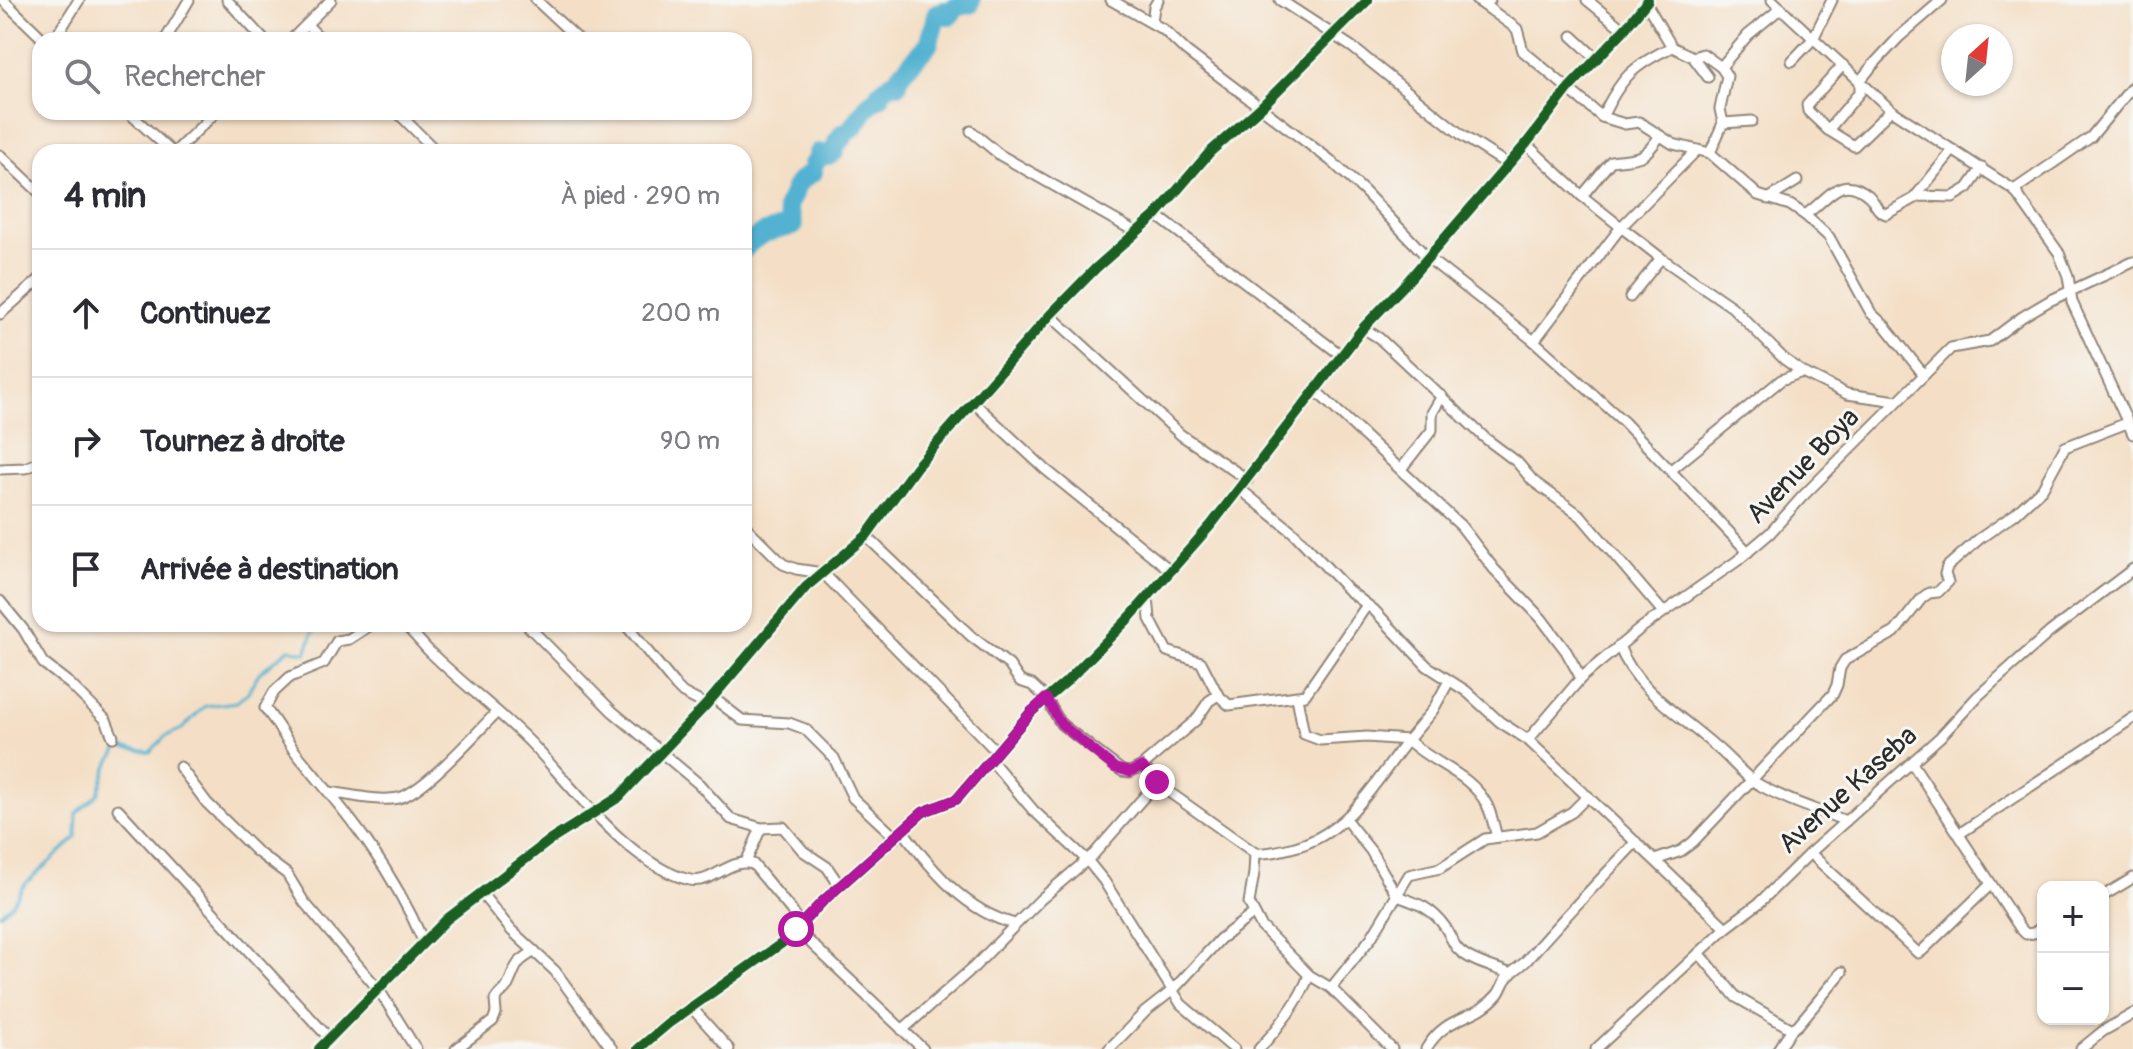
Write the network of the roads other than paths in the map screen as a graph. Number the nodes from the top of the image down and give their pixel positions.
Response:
1 (3, 0) edge
2 (79, 0) edge
3 (189, 0) edge
4 (227, 0) edge
5 (331, 0) edge
6 (536, 0) edge
7 (1111, 0) edge
8 (1158, 0) edge
9 (1280, 0) edge
10 (1368, 0) edge
11 (1587, 0) edge
12 (1772, 0) edge
13 (1832, 0) edge
14 (1942, 0) edge
15 (1647, 1) edge
16 (1483, 2) edge
17 (1781, 8) junction
18 (1152, 22) junction
19 (307, 25) junction
20 (1624, 30) junction
21 (36, 32) edge
22 (59, 32) edge
23 (170, 32) edge
24 (257, 32) edge
25 (300, 32) edge
26 (314, 32) edge
27 (570, 32) edge
28 (1334, 36) junction
29 (1572, 36) dead end
30 (1813, 39) junction
31 (1672, 47) junction
32 (1693, 57) junction
33 (1597, 59) junction
34 (1792, 61) dead end
35 (1843, 65) junction
36 (1872, 66) junction
37 (1721, 67) junction
38 (1851, 73) junction
39 (1708, 77) dead end
40 (1860, 81) junction
41 (2133, 86) edge
42 (1569, 88) junction
43 (1260, 108) junction
44 (1891, 110) junction
45 (1602, 117) junction
46 (137, 120) edge
47 (208, 120) edge
48 (405, 120) edge
49 (1752, 121) dead end
50 (1723, 123) junction
51 (1828, 130) junction
52 (971, 131) dead end
53 (1659, 137) junction
54 (165, 144) edge
55 (182, 144) edge
56 (429, 144) edge
57 (1526, 144) junction
58 (1697, 150) junction
59 (1953, 150) junction
60 (1710, 153) junction
61 (0, 155) edge
62 (1507, 164) junction
63 (1982, 168) junction
64 (1797, 181) dead end
65 (32, 185) edge
66 (2014, 190) junction
67 (1582, 196) junction
68 (1915, 197) junction
69 (1768, 199) junction
70 (1156, 215) junction
71 (1805, 215) junction
72 (1621, 227) junction
73 (1136, 232) junction
74 (1428, 258) junction
75 (1661, 258) junction
76 (2133, 262) edge
77 (32, 286) edge
78 (2070, 291) junction
79 (1630, 297) dead end
80 (0, 314) edge
81 (1050, 315) junction
82 (1363, 328) junction
83 (1534, 341) junction
84 (1341, 355) junction
85 (1802, 372) junction
86 (1924, 375) junction
87 (1316, 391) junction
88 (1442, 396) junction
89 (1897, 401) junction
90 (973, 402) junction
91 (2127, 423) junction
92 (2133, 434) edge
93 (32, 465) edge
94 (0, 469) edge
95 (1401, 469) junction
96 (1671, 470) junction
97 (1248, 480) junction
98 (1240, 489) junction
99 (752, 536) edge
100 (866, 536) junction
101 (1748, 552) junction
102 (2133, 569) edge
103 (1170, 570) junction
104 (823, 573) junction
105 (1148, 597) junction
106 (0, 601) edge
107 (1367, 605) junction
108 (1663, 612) junction
109 (1130, 617) junction
110 (1150, 619) junction
111 (360, 632) edge
112 (411, 632) edge
113 (534, 632) edge
114 (632, 632) edge
115 (1619, 646) junction
116 (1581, 678) junction
117 (1449, 681) junction
118 (1218, 695) junction
119 (1297, 697) junction
120 (1046, 698) junction
121 (709, 701) junction
122 (497, 712) junction
123 (2133, 718) edge
124 (113, 737) dead end
125 (1408, 740) junction
126 (1528, 740) junction
127 (660, 753) junction
128 (993, 755) junction
129 (1912, 763) junction
130 (1142, 766) junction
131 (180, 767) dead end
132 (1752, 780) junction
133 (1157, 782) junction
134 (330, 792) junction
135 (1588, 796) junction
136 (118, 809) dead end
137 (593, 811) junction
138 (1346, 820) junction
139 (1846, 821) junction
140 (761, 828) junction
141 (900, 834) junction
142 (1959, 834) junction
143 (1497, 837) junction
144 (1636, 842) junction
145 (1255, 853) junction
146 (1810, 853) junction
147 (1087, 860) junction
148 (1655, 860) junction
149 (746, 862) junction
150 (2133, 878) edge
151 (1991, 884) junction
152 (840, 886) junction
153 (2109, 892) edge
154 (482, 894) junction
155 (1397, 896) junction
156 (1253, 914) junction
157 (1015, 924) junction
158 (1726, 928) junction
159 (796, 929) junction
160 (2037, 931) edge
161 (424, 943) junction
162 (535, 951) junction
163 (1699, 953) junction
164 (1842, 972) dead end
165 (1511, 974) junction
166 (1309, 975) junction
167 (1331, 988) junction
168 (379, 990) junction
169 (1173, 990) junction
170 (692, 1008) junction
171 (2133, 1014) edge
172 (1792, 1029) junction
173 (902, 1030) junction
174 (329, 1038) junction
175 (319, 1049) edge
176 (416, 1049) edge
177 (456, 1049) edge
178 (612, 1049) edge
179 (638, 1049) edge
180 (729, 1049) edge
181 (923, 1049) edge
182 (1109, 1049) edge
183 (1234, 1049) edge
184 (1259, 1049) edge
185 (1392, 1049) edge
186 (1426, 1049) edge
187 (1596, 1049) edge
188 (1778, 1049) edge
189 (2081, 1049) edge

1 - 21 street
2 - 22 street
3 - 23 street
4 - 24 street
5 - 19 street
6 - 27 street
7 - 18 street
8 - 18 street
9 - 28 street
10 - 28 street
11 - 20 street
12 - 17 street
13 - 30 street
14 - 36 street
15 - 20 street
15 - 31 street
16 - 42 street
17 - 30 street
17 - 37 street
18 - 43 street
19 - 25 street
19 - 26 street
20 - 33 street
28 - 43 street
28 - 62 street
29 - 33 street
30 - 34 street
30 - 35 street
31 - 32 street
31 - 45 street
32 - 37 street
32 - 39 street
33 - 42 street
35 - 38 street
35 - 51 street
36 - 38 street
36 - 40 street
37 - 50 street
38 - 40 street
40 - 44 street
40 - 51 street
41 - 66 street
42 - 45 street
42 - 57 street
43 - 70 street
43 - 74 street
44 - 51 street
44 - 59 street
45 - 53 street
46 - 54 street
47 - 55 street
48 - 56 street
49 - 50 street
50 - 60 street
52 - 73 street
53 - 58 street
53 - 67 street
57 - 62 street
57 - 67 street
58 - 60 street
58 - 72 street
59 - 63 street
59 - 68 street
60 - 69 street
61 - 65 street
62 - 74 street
63 - 66 street
63 - 68 street
64 - 69 street
66 - 78 street
67 - 72 street
68 - 71 street
69 - 71 street
70 - 73 street
70 - 84 street
71 - 86 street
72 - 75 street
72 - 83 street
73 - 81 street
74 - 82 street
74 - 83 street
75 - 79 street
75 - 85 street
76 - 78 street, Avenue Boya
77 - 80 street
78 - 86 street, Avenue Boya
78 - 91 street
81 - 90 street
81 - 97 street
82 - 84 street
82 - 88 street
83 - 96 street
84 - 87 street
85 - 89 street
85 - 96 street
86 - 89 street, Avenue Boya
87 - 95 street
87 - 97 street
88 - 95 street
88 - 108 street
89 - 101 street, Avenue Boya
90 - 100 street
90 - 103 street
91 - 92 street
91 - 132 street
93 - 94 street
95 - 116 street
96 - 101 street
97 - 98 street
98 - 103 street
98 - 107 street
99 - 104 street
100 - 104 street
100 - 120 street
101 - 108 street, Avenue Boya
102 - 129 street, Avenue Kaseba
103 - 105 street
104 - 121 street
104 - 128 street
105 - 109 street
105 - 110 street
106 - 124 street
107 - 117 street
107 - 119 street
108 - 115 street, Avenue Boya
109 - 110 street
109 - 120 street
110 - 118 street
111 - 134 street
112 - 122 street
113 - 127 street
114 - 121 street
115 - 116 street, Avenue Boya
115 - 132 street
116 - 126 street, Avenue Boya
117 - 125 street
117 - 126 street
118 - 119 street
118 - 130 street
119 - 125 street
120 - 128 street
120 - 130 street
121 - 127 street
121 - 141 street
122 - 134 street
122 - 137 street
123 - 142 street
125 - 138 street
125 - 143 street
126 - 135 street
127 - 137 street
127 - 140 street
128 - 141 street
128 - 147 street
129 - 139 street, Avenue Kaseba
129 - 142 street
130 - 133 street
131 - 168 street
132 - 139 street
132 - 148 street
133 - 145 street
133 - 147 street
134 - 161 street
135 - 143 street
135 - 144 street
136 - 174 street
137 - 149 street
137 - 154 street
138 - 145 street
138 - 155 street
139 - 146 street, Avenue Kaseba
140 - 149 street
140 - 152 street
141 - 152 street
141 - 157 street
142 - 151 street
143 - 155 street
144 - 148 street
144 - 165 street
145 - 156 street
146 - 151 street
146 - 158 street, Avenue Kaseba
147 - 157 street
147 - 169 street
148 - 158 street
149 - 159 street
150 - 153 street
151 - 160 street
152 - 159 street
154 - 161 street
154 - 162 street
155 - 165 street
155 - 167 street
156 - 166 street
156 - 169 street
157 - 173 street
158 - 163 street, Avenue Kaseba
159 - 170 street
159 - 173 street
161 - 168 street
162 - 177 street
162 - 178 street
163 - 172 street
163 - 187 street, Avenue Kaseba
164 - 172 street
165 - 186 street
166 - 167 street
166 - 184 street
167 - 185 street
168 - 174 street
168 - 176 street
169 - 182 street
169 - 183 street
170 - 179 street
170 - 180 street
171 - 189 street
172 - 188 street
173 - 181 street
174 - 175 street

